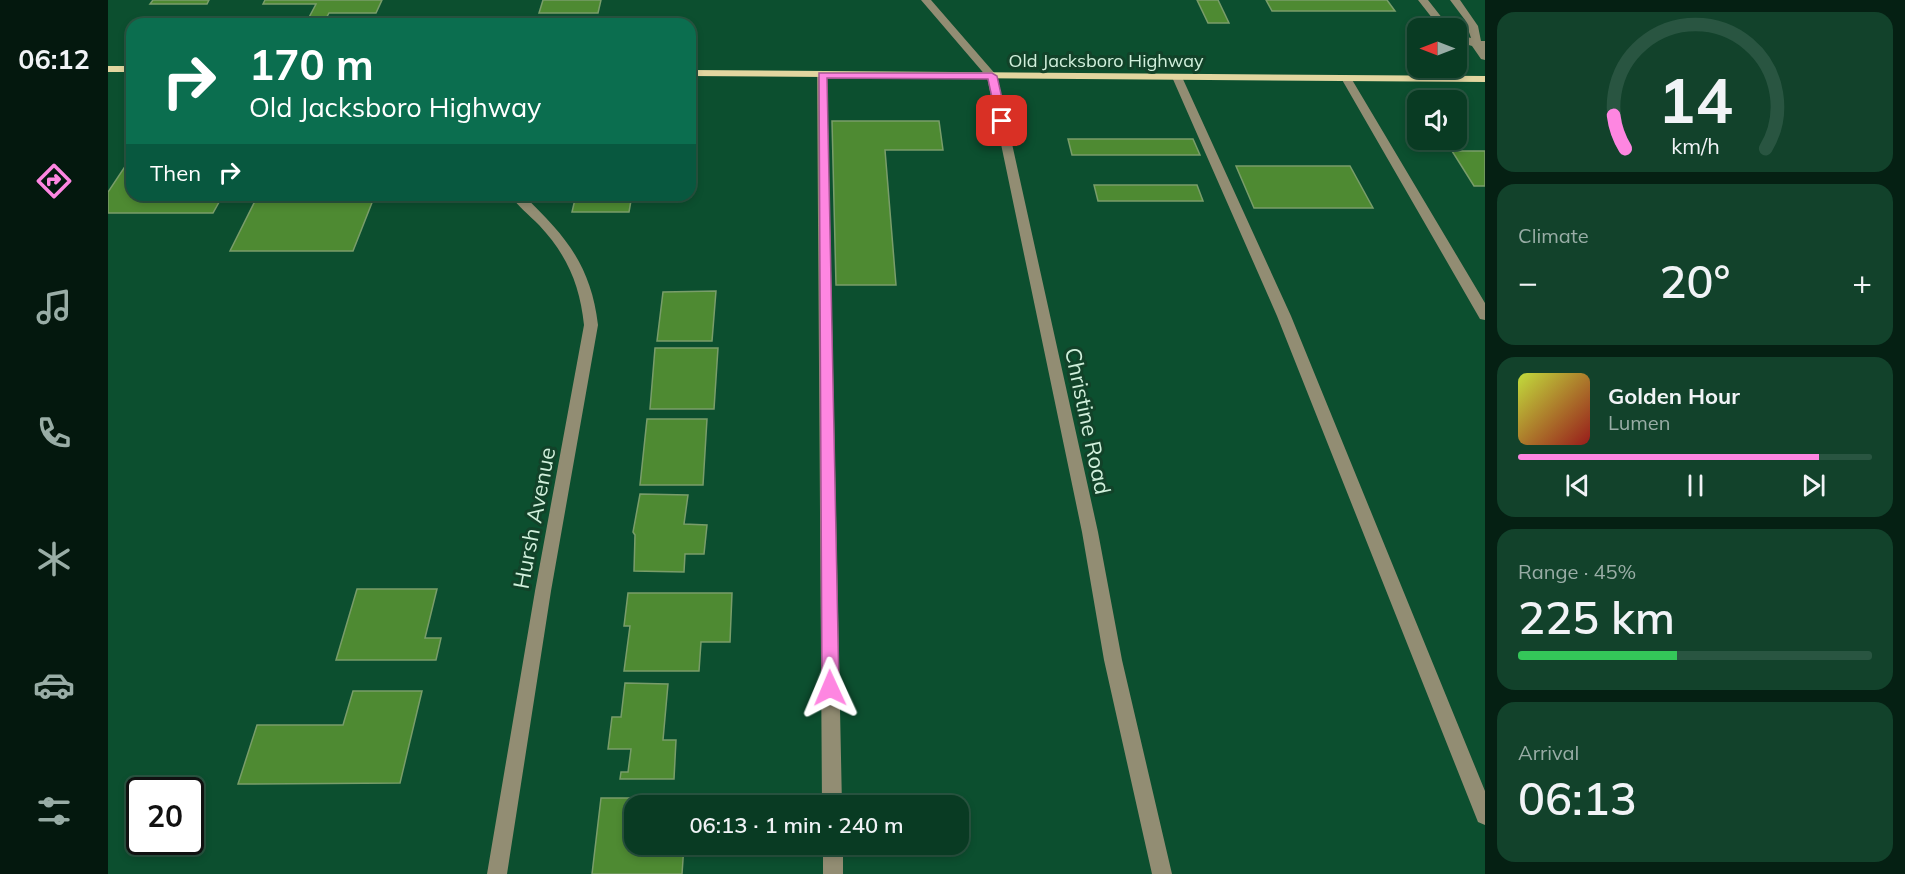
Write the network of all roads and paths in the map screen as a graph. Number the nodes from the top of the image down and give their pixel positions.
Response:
1 (926, 0) edge
2 (1423, 0) edge
3 (1455, 0) edge
4 (1437, 18) edge
5 (1480, 44) edge
6 (1485, 57) edge
7 (108, 69) edge
8 (126, 69) edge
9 (696, 74) edge
10 (822, 75) junction
11 (992, 76) junction
12 (1177, 77) junction
13 (1346, 78) junction
14 (1485, 79) edge
15 (522, 201) edge
16 (1485, 315) edge
17 (832, 795) edge
18 (1485, 815) edge
19 (833, 855) edge
20 (498, 874) edge
21 (833, 874) edge
22 (1162, 874) edge

1 - 11 street, Christine Road
2 - 4 street
3 - 5 street
5 - 6 street
7 - 8 main road
9 - 10 main road, Old Jacksboro Highway
10 - 11 main road, Old Jacksboro Highway
10 - 17 street
11 - 12 main road, Old Jacksboro Highway
11 - 22 street, Christine Road
12 - 13 main road, Old Jacksboro Highway
12 - 18 street
13 - 14 main road, Old Jacksboro Highway
13 - 16 street
15 - 20 street, Hursh Avenue
19 - 21 street

